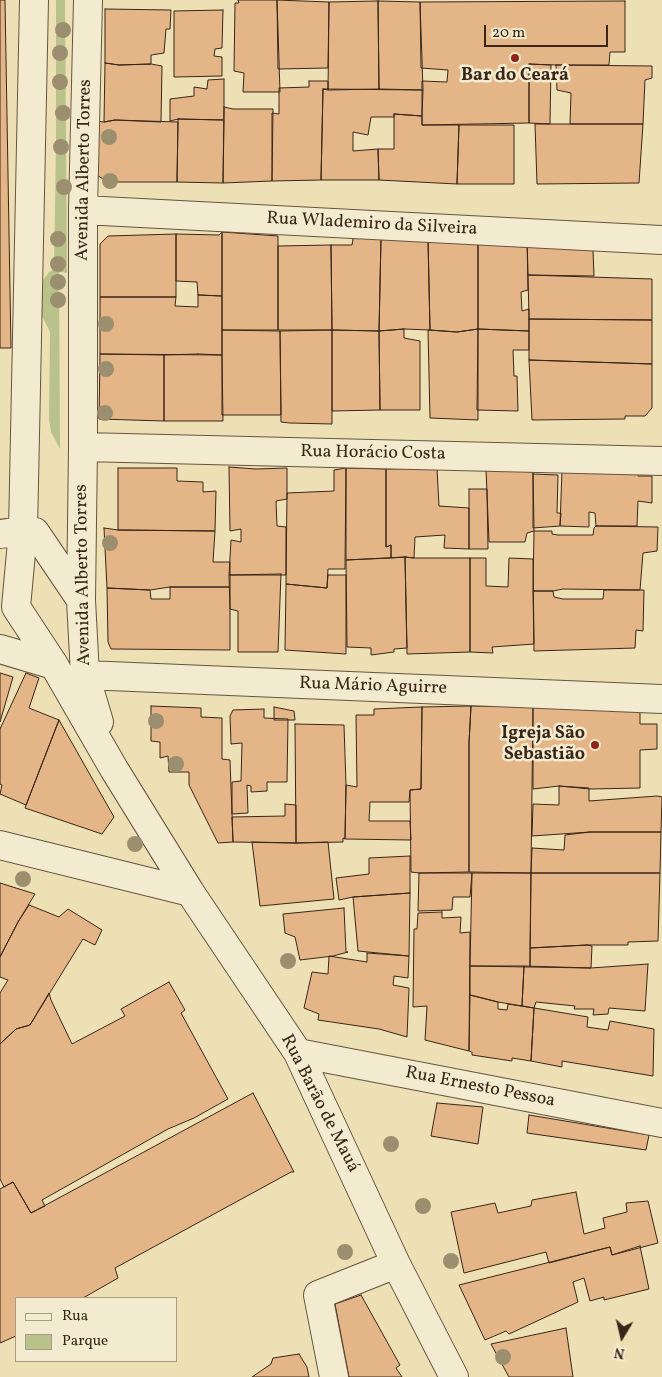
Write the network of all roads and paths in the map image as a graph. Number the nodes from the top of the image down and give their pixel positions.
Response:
1 (34, 0) edge
2 (88, 0) edge
3 (83, 210) junction
4 (662, 240) edge
5 (83, 447) junction
6 (662, 461) edge
7 (11, 532) edge
8 (80, 600) junction
9 (0, 648) edge
10 (54, 665) junction
11 (85, 675) junction
12 (662, 699) edge
13 (114, 769) junction
14 (0, 845) edge
15 (190, 892) junction
16 (298, 1053) junction
17 (662, 1123) edge
18 (396, 1264) junction
19 (334, 1377) edge
20 (454, 1377) edge

1 - 7 street, Avenida Alberto Torres
2 - 3 street, Avenida Alberto Torres
3 - 4 street, Rua Wlademiro da Silveira
3 - 5 street, Avenida Alberto Torres
5 - 6 street, Rua Horácio Costa
5 - 8 street, Avenida Alberto Torres
7 - 8 street
7 - 10 street, Avenida Alberto Torres
8 - 11 street, Avenida Alberto Torres
9 - 10 street
10 - 13 street, Avenida Alberto Torres
11 - 12 street, Rua Mário Aguirre
11 - 13 street, Avenida Alberto Torres
13 - 15 street, Rua Barão de Mauá
14 - 15 street
15 - 16 street, Rua Barão de Mauá
16 - 17 street, Rua Ernesto Pessoa
16 - 18 street, Rua Barão de Mauá
18 - 19 street
18 - 20 street, Rua Barão de Mauá

